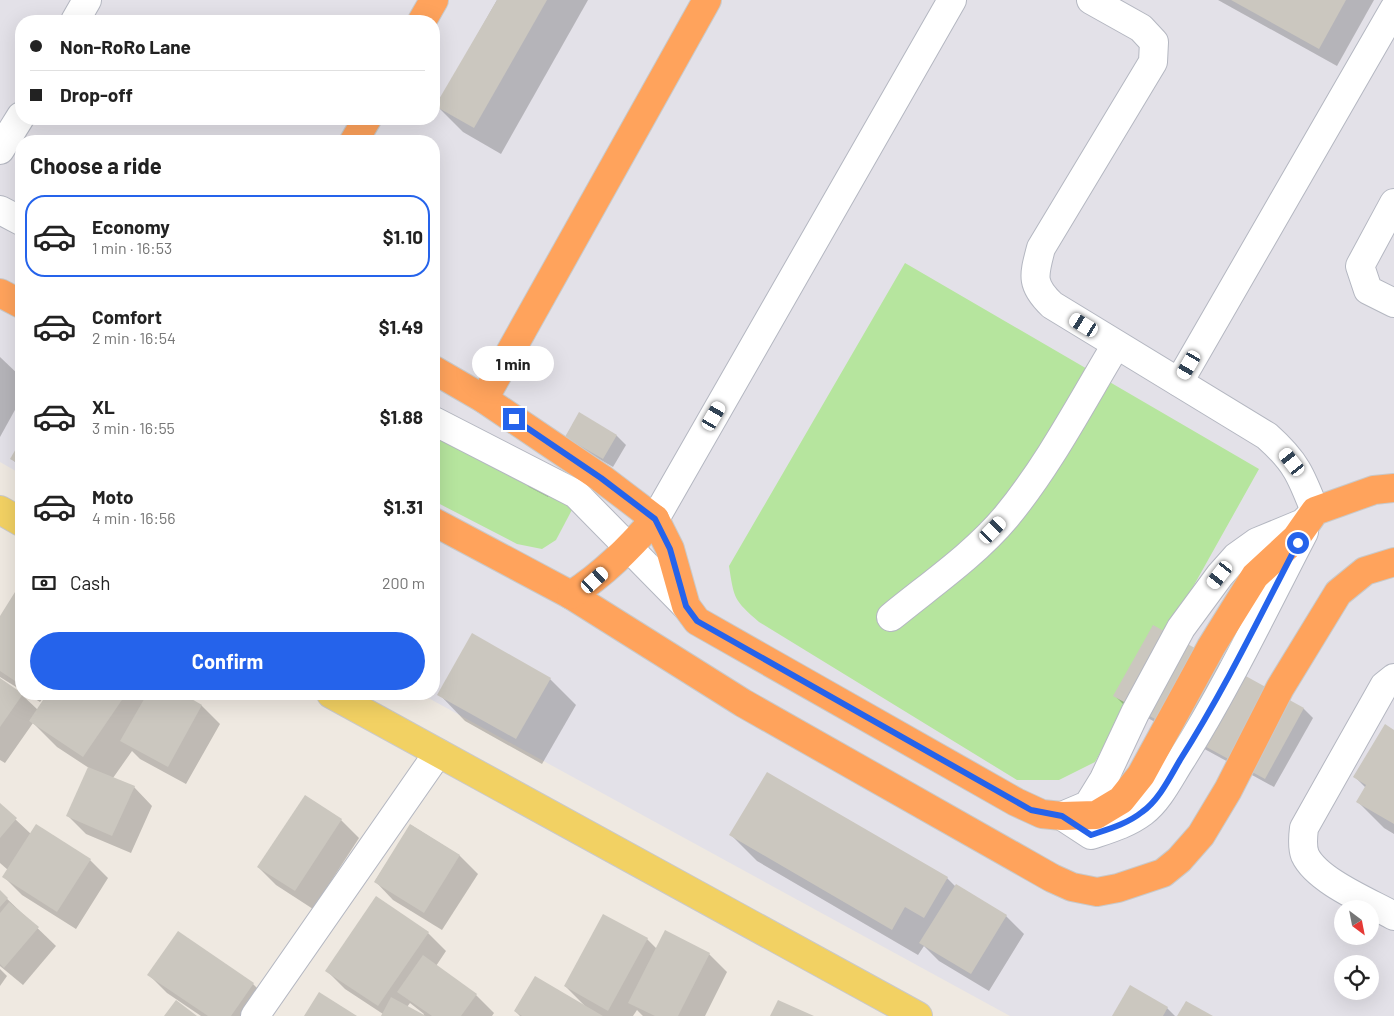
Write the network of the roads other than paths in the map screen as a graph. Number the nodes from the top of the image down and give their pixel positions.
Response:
1 (87, 0) edge
2 (434, 0) edge
3 (707, 0) edge
4 (952, 0) edge
5 (1091, 0) edge
6 (1394, 8) edge
7 (78, 15) edge
8 (425, 15) edge
9 (1394, 203) edge
10 (0, 210) edge
11 (15, 218) edge
12 (0, 293) edge
13 (15, 301) edge
14 (1394, 303) edge
15 (1116, 345) junction
16 (440, 373) edge
17 (1179, 382) junction
18 (484, 399) junction
19 (440, 424) edge
20 (1394, 488) edge
21 (0, 510) edge
22 (1315, 511) junction
23 (15, 519) edge
24 (655, 519) junction
25 (440, 525) edge
26 (628, 550) junction
27 (1394, 562) edge
28 (571, 595) junction
29 (686, 606) junction
30 (891, 616) dead end
31 (1394, 678) edge
32 (342, 700) edge
33 (438, 752) junction
34 (1062, 816) junction
35 (1394, 916) edge
36 (256, 1016) edge
37 (918, 1016) edge

1 - 7 street
2 - 8 highway
3 - 18 highway
4 - 24 street
5 - 15 street
6 - 17 street
9 - 14 street
10 - 11 street
12 - 13 highway
15 - 17 street
15 - 30 street
16 - 18 highway
17 - 22 street
18 - 24 highway
19 - 26 street
20 - 22 highway
21 - 23 main road
22 - 34 street
22 - 34 highway
22 - 34 street
24 - 26 highway
24 - 29 highway
25 - 28 highway
26 - 28 highway
26 - 29 street
27 - 28 highway
29 - 34 highway
31 - 35 street
32 - 33 main road
33 - 36 street
33 - 37 main road

